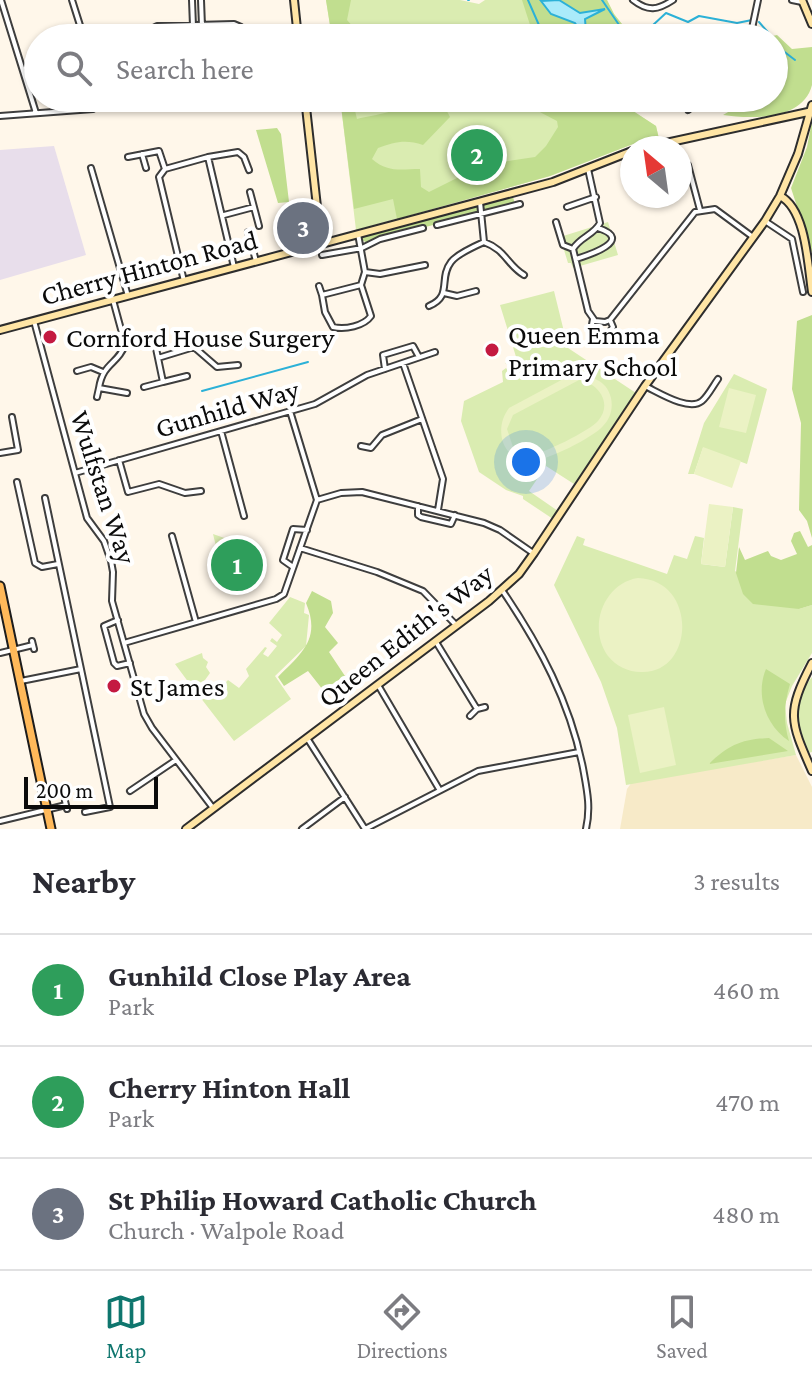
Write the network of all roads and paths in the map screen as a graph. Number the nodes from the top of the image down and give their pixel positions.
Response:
1 (1, 0) edge
2 (72, 0) edge
3 (192, 0) edge
4 (201, 0) edge
5 (294, 0) edge
6 (633, 0) edge
7 (673, 0) edge
8 (758, 0) edge
9 (792, 0) edge
10 (802, 1) edge
11 (80, 24) edge
12 (193, 24) edge
13 (202, 24) edge
14 (297, 24) edge
15 (753, 24) edge
16 (812, 24) edge
17 (24, 74) edge
18 (811, 109) edge
19 (50, 112) edge
20 (307, 112) edge
21 (36, 113) joint
22 (0, 116) edge
23 (692, 139) edge
24 (142, 154) junction
25 (620, 156) edge
26 (128, 157) dead end
27 (208, 157) junction
28 (91, 168) dead end
29 (146, 168) dead end
30 (165, 169) junction
31 (588, 169) junction
32 (249, 170) dead end
33 (692, 180) edge
34 (250, 192) dead end
35 (780, 196) junction
36 (596, 197) junction
37 (480, 202) junction
38 (520, 204) dead end
39 (254, 207) junction
40 (567, 207) dead end
41 (700, 210) junction
42 (224, 215) junction
43 (482, 215) junction
44 (765, 221) junction
45 (556, 222) dead end
46 (437, 225) dead end
47 (259, 226) dead end
48 (423, 228) dead end
49 (598, 228) junction
50 (248, 232) dead end
51 (358, 234) junction
52 (753, 237) junction
53 (484, 242) junction
54 (321, 243) junction
55 (362, 248) junction
56 (573, 249) junction
57 (322, 255) dead end
58 (575, 260) junction
59 (256, 261) junction
60 (425, 265) dead end
61 (234, 267) junction
62 (365, 272) junction
63 (524, 275) dead end
64 (184, 281) junction
65 (361, 285) junction
66 (319, 286) dead end
67 (476, 291) dead end
68 (803, 292) dead end
69 (812, 292) edge
70 (444, 293) junction
71 (325, 294) junction
72 (128, 296) junction
73 (113, 300) junction
74 (429, 306) dead end
75 (593, 319) junction
76 (610, 320) junction
77 (34, 321) junction
78 (0, 330) edge
79 (152, 332) dead end
80 (125, 338) junction
81 (154, 339) junction
82 (435, 352) dead end
83 (419, 357) junction
84 (158, 358) junction
85 (403, 363) junction
86 (238, 365) dead end
87 (385, 369) junction
88 (77, 371) dead end
89 (103, 372) junction
90 (187, 376) dead end
91 (718, 379) dead end
92 (163, 382) junction
93 (645, 386) junction
94 (144, 387) dead end
95 (99, 388) junction
96 (127, 393) dead end
97 (97, 397) dead end
98 (290, 411) junction
99 (12, 417) dead end
100 (422, 419) junction
101 (221, 431) junction
102 (361, 446) dead end
103 (0, 453) edge
104 (119, 460) junction
105 (75, 473) junction
106 (17, 482) dead end
107 (201, 491) dead end
108 (45, 498) dead end
109 (317, 500) junction
110 (418, 505) junction
111 (438, 510) junction
112 (455, 515) junction
113 (244, 516) dead end
114 (307, 530) junction
115 (172, 536) dead end
116 (300, 548) junction
117 (534, 553) junction
118 (58, 564) junction
119 (293, 567) junction
120 (0, 586) edge
121 (502, 590) junction
122 (118, 620) junction
123 (196, 622) junction
124 (72, 623) junction
125 (61, 625) dead end
126 (456, 626) junction
127 (436, 642) junction
128 (124, 643) junction
129 (33, 645) dead end
130 (14, 649) junction
131 (0, 653) edge
132 (130, 663) junction
133 (812, 663) edge
134 (81, 669) junction
135 (21, 681) junction
136 (378, 685) junction
137 (485, 707) dead end
138 (477, 709) junction
139 (470, 716) dead end
140 (307, 738) junction
141 (580, 752) junction
142 (176, 760) junction
143 (812, 771) edge
144 (440, 790) junction
145 (130, 791) dead end
146 (345, 797) junction
147 (66, 805) dead end
148 (213, 808) junction
149 (47, 809) junction
150 (85, 812) dead end
151 (0, 821) edge
152 (51, 829) edge
153 (186, 829) edge
154 (302, 829) edge
155 (365, 829) edge
156 (586, 829) edge

1 - 17 street
2 - 11 street
3 - 12 street
4 - 13 street
5 - 14 street
6 - 7 street
8 - 15 street
9 - 10 street
10 - 16 street
18 - 23 street
18 - 35 street, Queen Edith's Way
19 - 21 street
20 - 54 street
21 - 22 street
24 - 26 street
24 - 29 street
24 - 30 street
25 - 31 street, Cherry Hinton Road
27 - 30 street
27 - 32 street
27 - 42 street
28 - 72 street
30 - 64 street
31 - 36 street
31 - 37 street, Cherry Hinton Road
33 - 41 street
34 - 39 street
35 - 44 street, Queen Edith's Way
35 - 69 street
36 - 40 street
36 - 49 street
37 - 43 street
37 - 51 street, Cherry Hinton Road
38 - 43 street
39 - 42 street
39 - 47 street
41 - 52 street
41 - 76 street
42 - 61 street
43 - 46 street
43 - 53 street
44 - 52 street, Queen Edith's Way
44 - 68 street
45 - 56 street
48 - 55 street
49 - 56 street
49 - 58 street
50 - 59 street
51 - 54 street, Cherry Hinton Road
51 - 55 street
52 - 93 street, Queen Edith's Way
53 - 63 street
53 - 70 street
54 - 59 street, Cherry Hinton Road
55 - 57 street
55 - 62 street
56 - 58 street
58 - 75 street
59 - 61 street, Cherry Hinton Road
60 - 62 street
61 - 64 street, Cherry Hinton Road
62 - 65 street
64 - 72 street, Cherry Hinton Road
65 - 71 street
65 - 71 street
66 - 71 street
67 - 70 street
70 - 74 street
72 - 73 street, Cherry Hinton Road
73 - 77 street, Cherry Hinton Road
73 - 80 street
75 - 76 street
75 - 76 street
77 - 78 street, Cherry Hinton Road
77 - 105 street, Wulfstan Way
79 - 81 street
80 - 81 street
80 - 89 street
81 - 84 street
82 - 83 street, Gunhild Way
83 - 85 street, Gunhild Way
83 - 87 street, Gunhild Way
84 - 86 street
84 - 92 street
85 - 87 street, Gunhild Way
85 - 100 street
87 - 98 street, Gunhild Way
88 - 89 street
89 - 95 street
90 - 92 street
91 - 93 street
92 - 94 street
93 - 117 street, Queen Edith's Way
95 - 96 street
95 - 97 street
98 - 101 street, Gunhild Way
98 - 109 street
99 - 103 street
100 - 102 street
100 - 111 street
101 - 104 street, Gunhild Way
101 - 113 street
104 - 105 street, Gunhild Way
104 - 107 street
105 - 122 street, Wulfstan Way
106 - 118 street
108 - 118 street
109 - 110 street
109 - 114 street
110 - 111 street
110 - 112 street
111 - 112 street
112 - 117 street
114 - 116 street
114 - 119 street
115 - 123 street
116 - 119 street
116 - 126 street
117 - 121 street, Queen Edith's Way
118 - 124 street
119 - 123 street
120 - 130 main road
121 - 126 street, Queen Edith's Way
121 - 141 street
122 - 128 street, Wulfstan Way
122 - 132 street, Wulfstan Way
123 - 128 street
124 - 125 street
124 - 134 street
126 - 127 street, Queen Edith's Way
127 - 136 street, Queen Edith's Way
127 - 138 street
128 - 132 street, Wulfstan Way
129 - 130 street
130 - 131 street
130 - 135 main road
132 - 142 street, Wulfstan Way
133 - 143 street
134 - 135 street
134 - 150 street
135 - 149 main road
136 - 140 street, Queen Edith's Way
136 - 144 street
137 - 138 street
138 - 139 street
140 - 146 street
140 - 148 street, Queen Edith's Way
141 - 144 street
141 - 156 street
142 - 145 street
142 - 148 street, Wulfstan Way
144 - 155 street
146 - 154 street
146 - 155 street
147 - 149 street
148 - 153 street, Queen Edith's Way
149 - 151 street
149 - 152 main road

